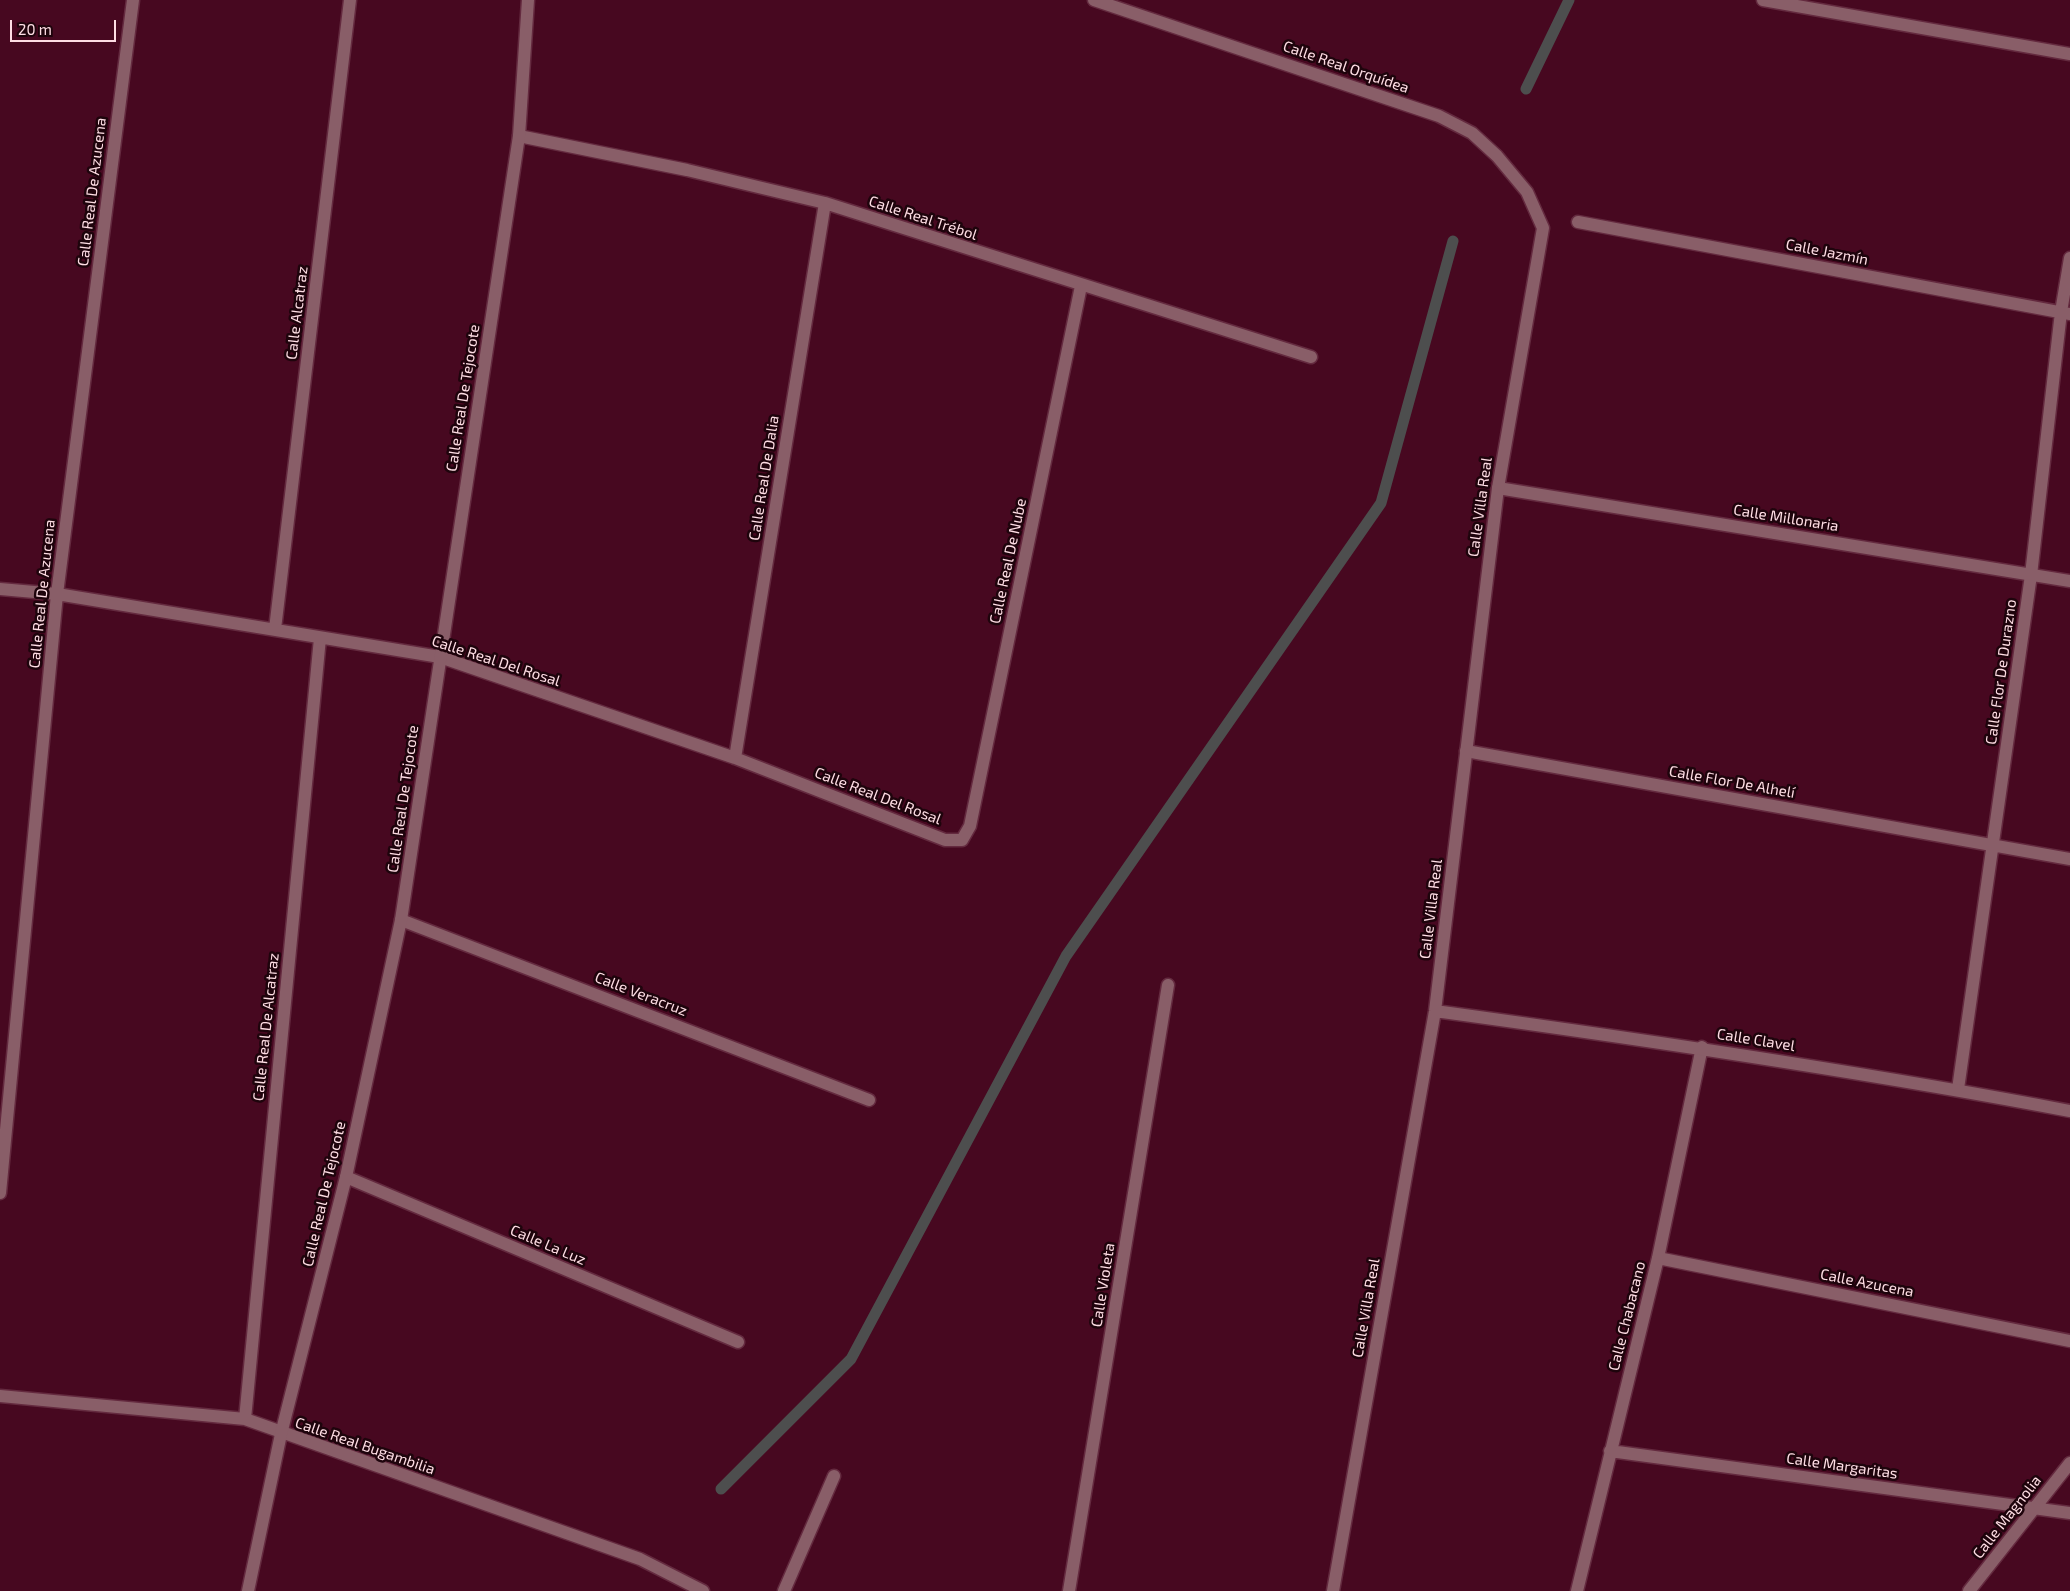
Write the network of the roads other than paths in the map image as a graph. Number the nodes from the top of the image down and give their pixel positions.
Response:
1 (133, 0) edge
2 (350, 0) edge
3 (528, 0) edge
4 (1094, 0) edge
5 (1763, 0) edge
6 (2070, 54) edge
7 (519, 136) junction
8 (825, 203) junction
9 (1578, 222) dead end
10 (1543, 228) joint
11 (2070, 258) edge
12 (1081, 286) junction
13 (2065, 313) edge
14 (1311, 357) dead end
15 (1498, 488) junction
16 (2031, 575) junction
17 (2070, 581) edge
18 (0, 589) edge
19 (57, 594) junction
20 (275, 629) junction
21 (320, 638) junction
22 (440, 657) junction
23 (1466, 751) junction
24 (735, 758) junction
25 (962, 840) joint
26 (1993, 845) junction
27 (2070, 859) edge
28 (402, 920) junction
29 (1168, 985) dead end
30 (1435, 1011) junction
31 (1702, 1047) junction
32 (1958, 1090) junction
33 (869, 1100) dead end
34 (2070, 1111) edge
35 (346, 1177) junction
36 (0, 1193) edge
37 (1658, 1258) junction
38 (2070, 1341) edge
39 (738, 1342) dead end
40 (0, 1396) edge
41 (245, 1419) junction
42 (281, 1434) junction
43 (1610, 1451) junction
44 (2070, 1463) edge
45 (834, 1476) dead end
46 (2034, 1509) junction
47 (2070, 1513) edge
48 (248, 1591) edge
49 (703, 1591) edge
50 (784, 1591) edge
51 (1069, 1591) edge
52 (1333, 1591) edge
53 (1577, 1591) edge
54 (1968, 1591) edge

1 - 19 street, Calle Real De Azucena
2 - 20 street, Calle Alcatraz
3 - 7 street, Calle Real De Tejocote
4 - 10 street, Calle Real Orquídea
5 - 6 street
7 - 8 street, Calle Real Trébol
7 - 22 street, Calle Real De Tejocote
8 - 12 street, Calle Real Trébol
8 - 24 street, Calle Real De Dalia
9 - 13 street, Calle Jazmín
10 - 15 street, Calle Villa Real
11 - 13 street, Calle Flor De Durazno
12 - 14 street, Calle Real Trébol
12 - 25 street, Calle Real De Nube
13 - 16 street, Calle Flor De Durazno
15 - 16 street, Calle Millonaria
15 - 23 street, Calle Villa Real
16 - 17 street, Calle Millonaria
16 - 26 street, Calle Flor De Durazno
18 - 19 street, Calle Real Del Rosal
19 - 20 street, Calle Real Del Rosal
19 - 36 street, Calle Real De Azucena
20 - 21 street, Calle Real Del Rosal
21 - 22 street, Calle Real Del Rosal
21 - 41 street, Calle Real De Alcatraz
22 - 24 street, Calle Real Del Rosal
22 - 28 street, Calle Real De Tejocote
23 - 26 street, Calle Flor De Alhelí
23 - 30 street, Calle Villa Real
24 - 25 street, Calle Real Del Rosal
26 - 27 street, Calle Flor De Alhelí
26 - 32 street, Calle Flor De Durazno
28 - 33 street, Calle Veracruz
28 - 35 street, Calle Real De Tejocote
29 - 51 street, Calle Violeta
30 - 31 street, Calle Clavel
30 - 52 street, Calle Villa Real
31 - 32 street, Calle Clavel
31 - 37 street, Calle Chabacano
32 - 34 street, Calle Clavel
35 - 39 street, Calle La Luz
35 - 42 street, Calle Real De Tejocote
37 - 38 street, Calle Azucena
37 - 43 street, Calle Chabacano
40 - 41 street, Calle Real Bugambilia
41 - 42 street, Calle Real Bugambilia
42 - 48 street, Calle Real De Tejocote
42 - 49 street, Calle Real Bugambilia
43 - 46 street, Calle Margaritas
43 - 53 street, Calle Chabacano
44 - 46 street, Calle Magnolia
45 - 50 street
46 - 47 street, Calle Margaritas
46 - 54 street, Calle Magnolia

